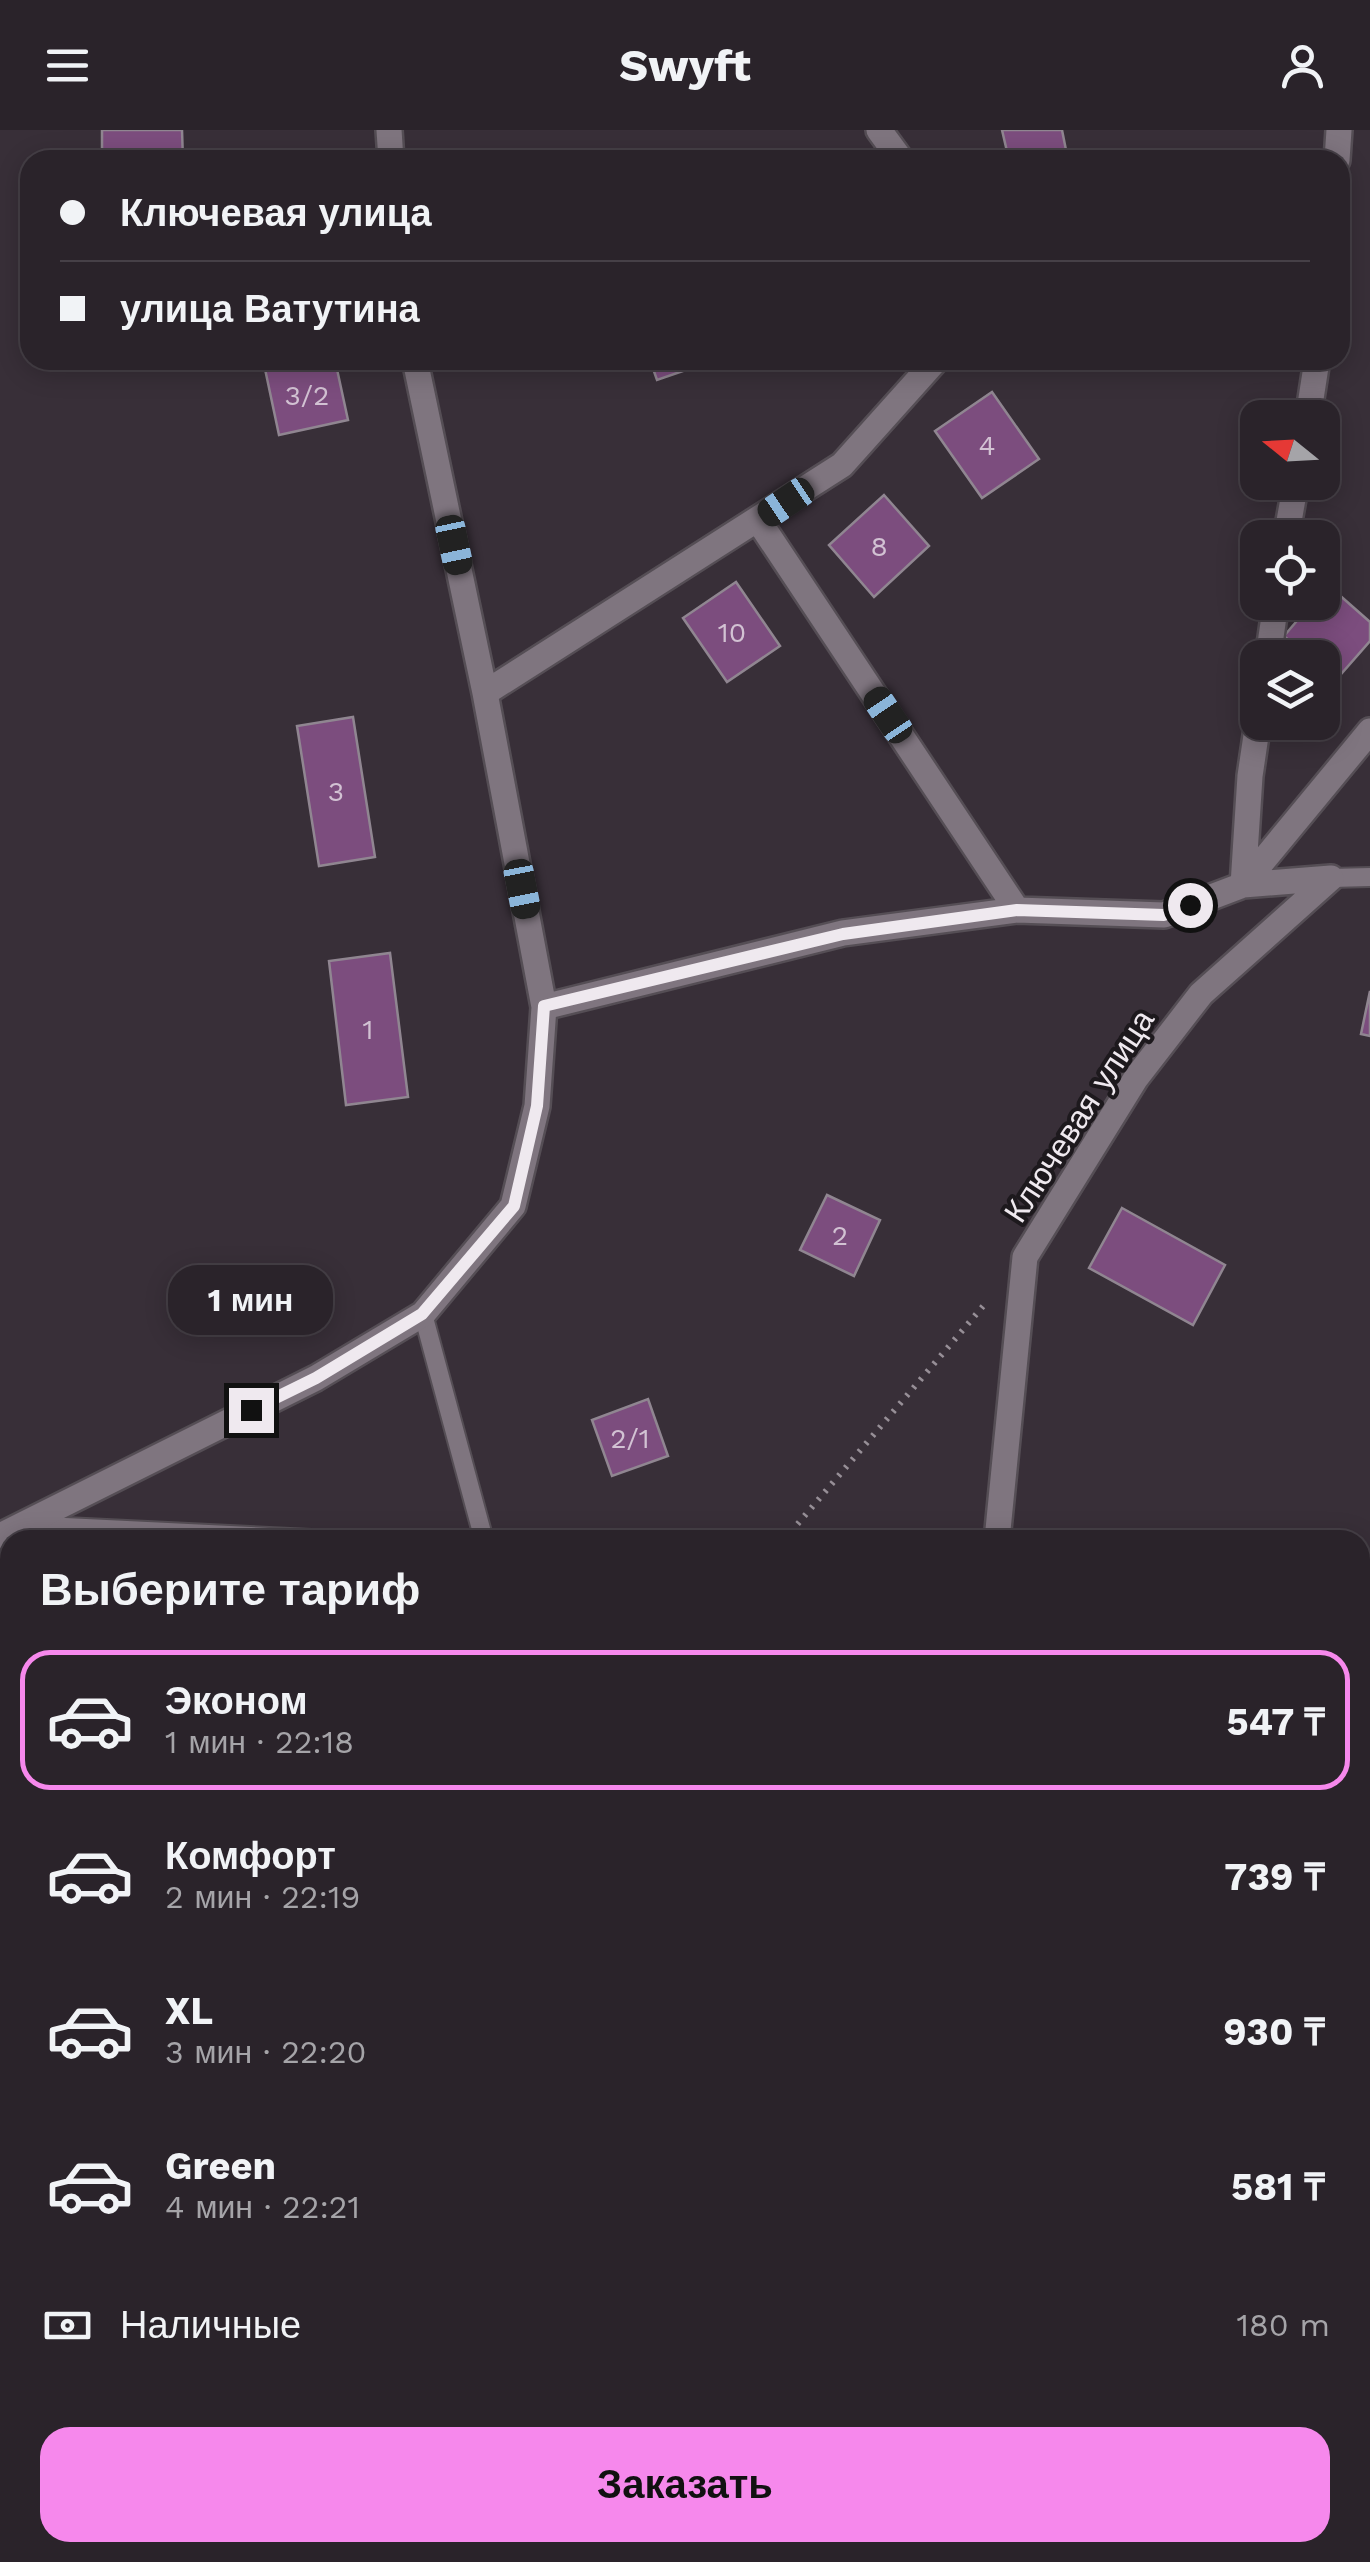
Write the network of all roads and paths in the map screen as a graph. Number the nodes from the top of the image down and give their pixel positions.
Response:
1 (417, 370) edge
2 (927, 370) edge
3 (1316, 370) edge
4 (1311, 400) edge
5 (758, 520) junction
6 (485, 693) junction
7 (1370, 731) edge
8 (1255, 740) edge
9 (1370, 877) edge
10 (1331, 878) junction
11 (1243, 885) junction
12 (1017, 910) junction
13 (544, 1006) junction
14 (987, 1302) dead end
15 (422, 1314) junction
16 (24, 1524) junction
17 (12, 1530) edge
18 (140, 1530) edge
19 (481, 1530) edge
20 (793, 1530) edge
21 (998, 1530) edge

1 - 6 street
2 - 5 street
3 - 4 street
5 - 6 street
5 - 12 street
6 - 13 street
7 - 11 street
8 - 11 street
9 - 10 lane
10 - 11 street
10 - 21 street, Ключевая улица
11 - 12 street
12 - 13 street
13 - 15 street
14 - 20 path
15 - 16 street
15 - 19 lane
16 - 17 street
16 - 18 lane

